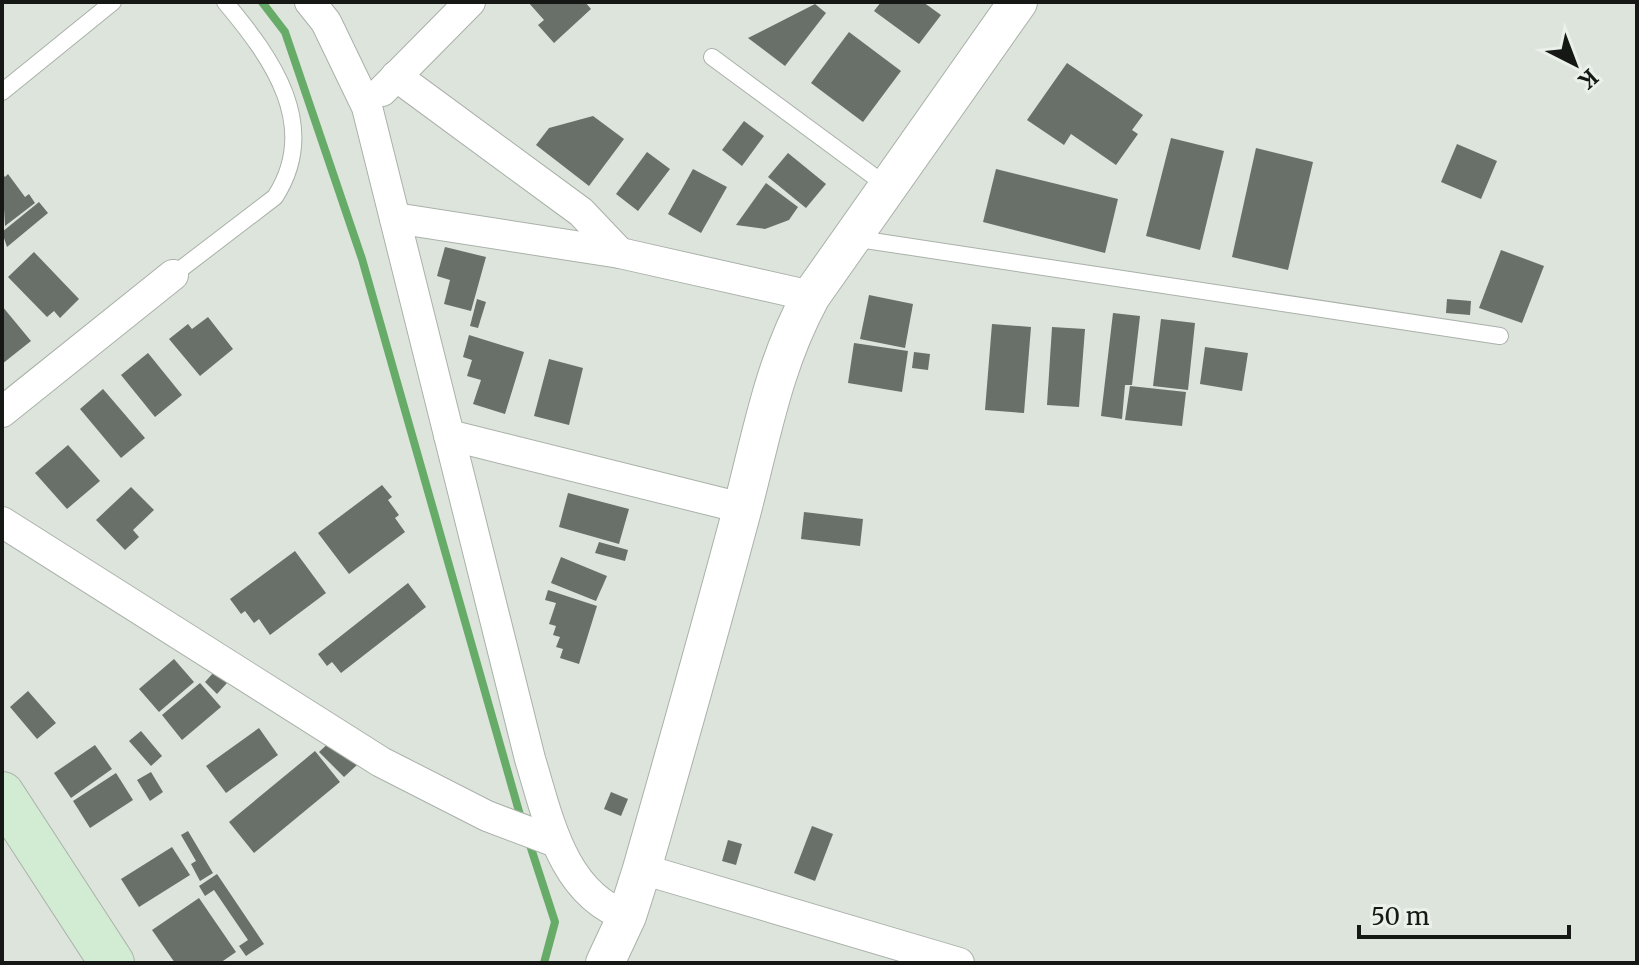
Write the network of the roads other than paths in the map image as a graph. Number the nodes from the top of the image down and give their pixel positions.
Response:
1 (113, 2) edge
2 (225, 2) edge
3 (310, 2) edge
4 (470, 2) edge
5 (1018, 2) edge
6 (712, 57) dead end
7 (396, 76) junction
8 (2, 92) edge
9 (367, 107) junction
10 (887, 186) junction
11 (395, 218) junction
12 (850, 238) junction
13 (620, 253) junction
14 (173, 275) joint
15 (811, 296) junction
16 (1500, 336) dead end
17 (2, 412) edge
18 (449, 435) junction
19 (742, 508) junction
20 (2, 522) edge
21 (2, 794) edge
22 (547, 839) junction
23 (642, 869) junction
24 (627, 916) junction
25 (112, 963) edge
26 (605, 963) edge
27 (959, 963) edge

1 - 8 lane
2 - 14 lane
3 - 9 street
4 - 7 street
5 - 10 street
6 - 10 lane
7 - 9 street
7 - 13 street
9 - 11 street
10 - 12 street
11 - 13 street
11 - 18 street
12 - 15 street
12 - 16 lane
13 - 15 street
14 - 17 street
15 - 19 street
18 - 19 street
18 - 22 street
19 - 23 street
20 - 22 street
21 - 25 main road
22 - 24 street
23 - 24 street
23 - 27 street
24 - 26 street

